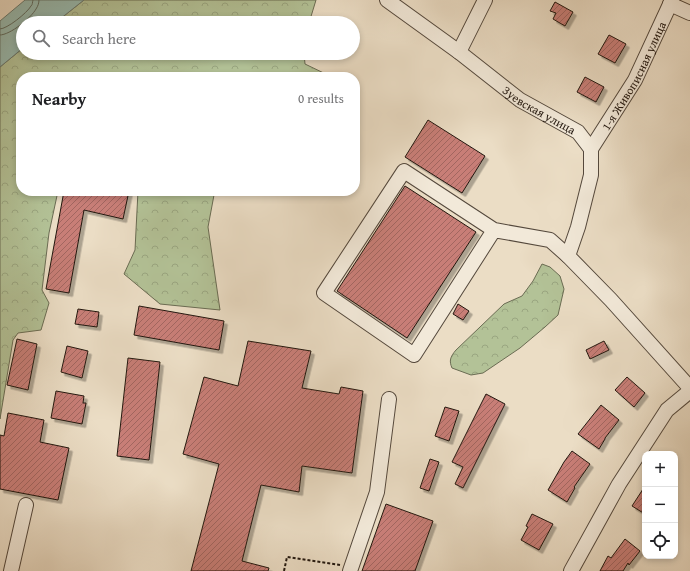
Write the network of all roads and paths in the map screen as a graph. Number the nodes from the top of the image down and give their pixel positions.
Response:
1 (387, 0) edge
2 (485, 0) edge
3 (671, 2) edge
4 (690, 13) edge
5 (459, 52) junction
6 (591, 149) junction
7 (494, 230) junction
8 (568, 256) junction
9 (690, 389) edge
10 (389, 398) dead end
11 (26, 505) dead end
12 (351, 569) edge
13 (11, 571) edge
14 (284, 571) edge
15 (571, 571) edge

1 - 5 street, Зуевская улица
2 - 5 street
3 - 4 street
3 - 6 street, 1-я Живописная улица
5 - 6 street, Зуевская улица
6 - 8 street
7 - 7 street
7 - 8 street
8 - 9 street
9 - 15 street
10 - 12 street
11 - 13 street
12 - 14 path

